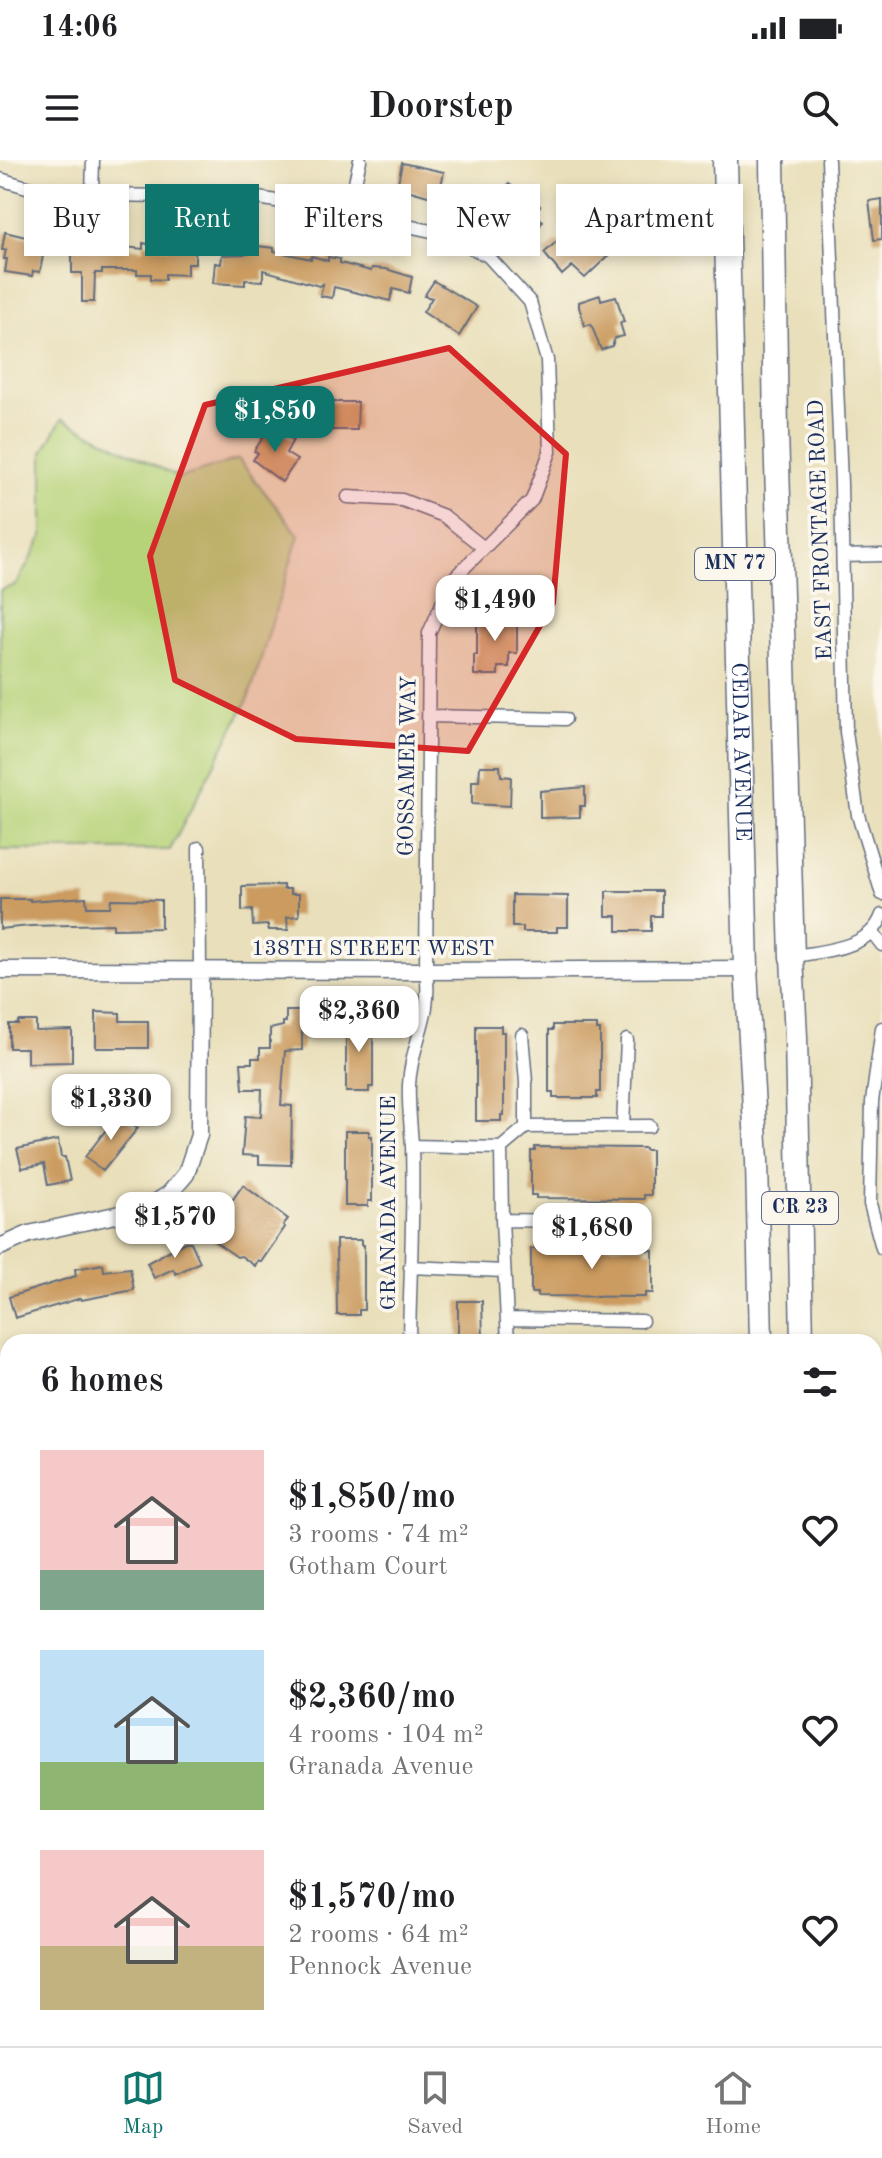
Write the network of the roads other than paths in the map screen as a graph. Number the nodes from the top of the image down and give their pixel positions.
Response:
1 (93, 160) edge
2 (360, 160) edge
3 (725, 160) edge
4 (772, 160) edge
5 (828, 160) edge
6 (0, 179) edge
7 (92, 184) edge
8 (355, 184) edge
9 (24, 186) edge
10 (129, 195) edge
11 (275, 201) edge
12 (411, 227) edge
13 (348, 497) dead end
14 (484, 548) junction
15 (882, 555) edge
16 (843, 556) junction
17 (429, 716) junction
18 (565, 719) dead end
19 (199, 848) dead end
20 (882, 894) edge
21 (882, 915) edge
22 (867, 936) junction
23 (882, 945) edge
24 (792, 957) junction
25 (746, 969) junction
26 (0, 970) edge
27 (200, 971) junction
28 (426, 971) junction
29 (882, 1028) edge
30 (522, 1035) dead end
31 (627, 1040) dead end
32 (623, 1125) junction
33 (650, 1126) dead end
34 (526, 1127) junction
35 (412, 1146) junction
36 (501, 1148) junction
37 (502, 1220) junction
38 (635, 1222) dead end
39 (0, 1247) edge
40 (882, 1248) edge
41 (410, 1267) junction
42 (504, 1271) junction
43 (508, 1319) junction
44 (642, 1321) dead end
45 (409, 1334) edge
46 (508, 1334) edge
47 (761, 1334) edge
48 (802, 1334) edge

1 - 7 street
2 - 8 street
3 - 25 highway, CEDAR AVENUE / MN 77
4 - 24 highway, CEDAR AVENUE / MN 77
5 - 16 street, EAST FRONTAGE ROAD
6 - 9 street, GOSSAMER WAY
10 - 11 street, GOSSAMER WAY
12 - 14 street, GOSSAMER WAY
13 - 14 street
14 - 17 street, GOSSAMER WAY
15 - 16 street
16 - 20 street, EAST FRONTAGE ROAD
17 - 18 street
17 - 28 street, GOSSAMER WAY
19 - 27 street
21 - 22 street
22 - 23 street
22 - 24 street
24 - 48 highway, CEDAR AVENUE / CR 23
25 - 28 street, 138TH STREET WEST
25 - 47 highway, CEDAR AVENUE / CR 23
26 - 27 street, 138TH STREET WEST
27 - 28 street, 138TH STREET WEST
27 - 39 street
28 - 35 street, GRANADA AVENUE
29 - 40 street
30 - 34 street
31 - 32 street
32 - 33 street
32 - 34 street
34 - 36 street
35 - 36 street
35 - 41 street, GRANADA AVENUE
36 - 37 street
37 - 38 street
37 - 42 street
41 - 42 street
41 - 45 street, GRANADA AVENUE
42 - 43 street
43 - 44 street
43 - 46 street

